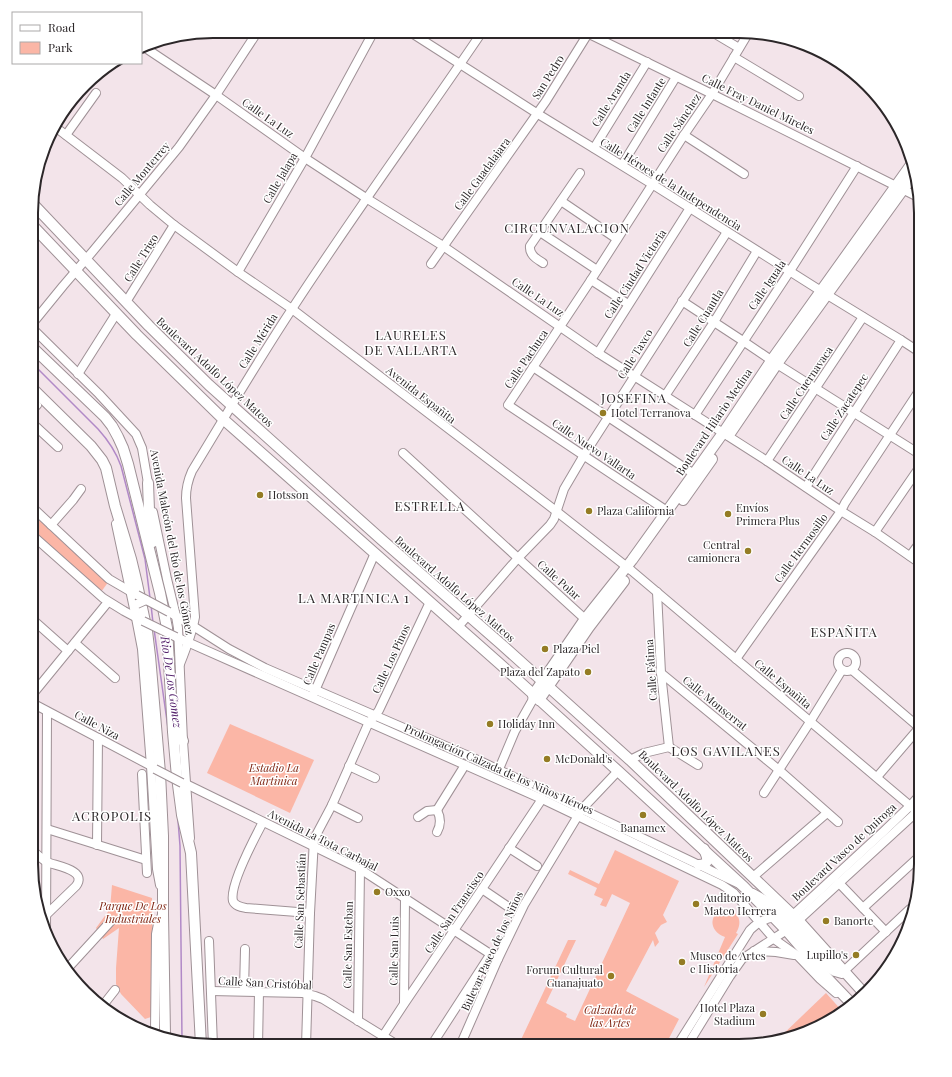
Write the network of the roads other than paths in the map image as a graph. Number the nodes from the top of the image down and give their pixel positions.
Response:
1 (253, 38) edge
2 (370, 38) edge
3 (419, 38) edge
4 (478, 38) edge
5 (584, 38) edge
6 (597, 38) edge
7 (722, 38) edge
8 (745, 38) edge
9 (739, 48) junction
10 (149, 50) edge
11 (734, 57) junction
12 (647, 62) junction
13 (460, 64) junction
14 (676, 77) junction
15 (96, 94) dead end
16 (712, 94) junction
17 (216, 95) junction
18 (799, 96) dead end
19 (538, 114) junction
20 (59, 130) edge
21 (66, 135) junction
22 (684, 135) junction
23 (594, 148) junction
24 (305, 158) junction
25 (622, 165) junction
26 (857, 166) junction
27 (909, 170) edge
28 (580, 173) dead end
29 (744, 174) dead end
30 (911, 177) edge
31 (652, 184) junction
32 (899, 188) junction
33 (140, 194) junction
34 (913, 195) edge
35 (366, 198) junction
36 (561, 202) junction
37 (690, 208) junction
38 (38, 209) edge
39 (174, 225) junction
40 (38, 232) edge
41 (540, 232) junction
42 (727, 232) junction
43 (617, 238) junction
44 (443, 246) junction
45 (757, 251) junction
46 (86, 259) junction
47 (431, 264) dead end
48 (543, 264) dead end
49 (76, 270) junction
50 (597, 270) junction
51 (790, 271) junction
52 (238, 272) junction
53 (591, 280) junction
54 (824, 293) junction
55 (682, 301) junction
56 (126, 302) junction
57 (628, 304) junction
58 (292, 309) junction
59 (116, 314) junction
60 (38, 317) edge
61 (863, 317) junction
62 (714, 322) junction
63 (560, 326) junction
64 (38, 334) edge
65 (901, 340) junction
66 (743, 341) junction
67 (914, 348) edge
68 (38, 353) edge
69 (598, 353) junction
70 (774, 362) junction
71 (533, 367) junction
72 (78, 374) junction
73 (634, 376) junction
74 (815, 388) junction
75 (38, 394) edge
76 (665, 396) junction
77 (914, 398) edge
78 (508, 405) joint
79 (231, 406) junction
80 (854, 412) junction
81 (695, 415) junction
82 (608, 416) junction
83 (223, 420) junction
84 (38, 429) edge
85 (726, 435) junction
86 (889, 435) junction
87 (58, 447) dead end
88 (278, 447) junction
89 (914, 451) edge
90 (403, 452) dead end
91 (584, 455) junction
92 (267, 459) junction
93 (767, 461) junction
94 (694, 474) junction
95 (914, 475) edge
96 (148, 483) junction
97 (806, 487) junction
98 (81, 489) dead end
99 (115, 506) junction
100 (556, 511) junction
101 (667, 511) junction
102 (841, 511) junction
103 (38, 513) edge
104 (51, 525) junction
105 (875, 532) junction
106 (38, 540) edge
107 (914, 551) edge
108 (374, 553) junction
109 (910, 556) junction
110 (518, 558) junction
111 (914, 559) edge
112 (125, 564) junction
113 (629, 569) junction
114 (111, 580) junction
115 (657, 592) junction
116 (134, 593) junction
117 (160, 593) junction
118 (146, 600) junction
119 (108, 602) junction
120 (430, 602) junction
121 (135, 605) junction
122 (173, 614) junction
123 (469, 616) junction
124 (140, 619) junction
125 (586, 619) junction
126 (38, 624) edge
127 (194, 626) junction
128 (167, 628) junction
129 (458, 628) junction
130 (177, 638) junction
131 (75, 643) junction
132 (188, 643) junction
133 (203, 649) junction
134 (68, 651) junction
135 (736, 658) junction
136 (180, 664) junction
137 (842, 670) junction
138 (852, 670) junction
139 (661, 673) junction
140 (115, 678) dead end
141 (545, 684) junction
142 (38, 688) edge
143 (314, 694) junction
144 (535, 698) junction
145 (38, 707) edge
146 (47, 712) junction
147 (375, 716) junction
148 (369, 722) junction
149 (810, 722) junction
150 (914, 723) edge
151 (914, 735) edge
152 (98, 738) junction
153 (184, 741) junction
154 (669, 747) junction
155 (630, 760) junction
156 (465, 765) junction
157 (698, 765) dead end
158 (349, 766) junction
159 (153, 768) junction
160 (499, 769) junction
161 (779, 770) junction
162 (618, 771) junction
163 (142, 774) dead end
164 (876, 777) junction
165 (375, 778) dead end
166 (184, 784) junction
167 (764, 793) dead end
168 (542, 799) junction
169 (914, 802) edge
170 (332, 806) junction
171 (910, 806) junction
172 (582, 808) junction
173 (914, 809) edge
174 (437, 810) junction
175 (827, 813) junction
176 (577, 816) junction
177 (914, 816) edge
178 (418, 817) dead end
179 (358, 818) dead end
180 (263, 822) junction
181 (838, 822) dead end
182 (47, 829) junction
183 (437, 832) dead end
184 (96, 844) junction
185 (313, 846) junction
186 (509, 848) junction
187 (704, 849) junction
188 (191, 852) junction
189 (38, 855) edge
190 (146, 860) junction
191 (46, 861) junction
192 (914, 861) edge
193 (854, 864) junction
194 (699, 865) junction
195 (537, 866) dead end
196 (360, 869) junction
197 (147, 873) dead end
198 (753, 877) junction
199 (839, 883) junction
200 (744, 887) junction
201 (482, 889) junction
202 (163, 891) junction
203 (405, 899) junction
204 (772, 904) joint
205 (507, 906) dead end
206 (863, 908) junction
207 (907, 912) edge
208 (310, 913) junction
209 (46, 914) joint
210 (163, 914) junction
211 (110, 921) dead end
212 (788, 921) junction
213 (759, 923) junction
214 (454, 931) junction
215 (886, 932) junction
216 (774, 939) junction
217 (209, 941) dead end
218 (245, 949) dead end
219 (753, 951) junction
220 (490, 955) junction
221 (798, 956) junction
222 (498, 959) junction
223 (71, 965) edge
224 (844, 971) junction
225 (115, 990) dead end
226 (860, 990) edge
227 (211, 991) junction
228 (244, 991) junction
229 (259, 992) junction
230 (308, 994) junction
231 (849, 1000) edge
232 (849, 1000) edge
233 (106, 1002) edge
234 (404, 1004) junction
235 (165, 1010) junction
236 (358, 1021) junction
237 (155, 1022) junction
238 (150, 1028) edge
239 (155, 1029) edge
240 (161, 1031) edge
241 (165, 1032) edge
242 (383, 1036) junction
243 (201, 1039) edge
244 (213, 1039) edge
245 (258, 1039) edge
246 (306, 1039) edge
247 (388, 1039) edge
248 (436, 1039) edge
249 (463, 1039) edge
250 (681, 1039) edge
251 (691, 1039) edge

1 - 17 street, Calle Monterrey
2 - 24 street, Calle Jalapa
3 - 13 street, Calle Héroes de la Independencia
4 - 13 street, Calle Mérida
5 - 19 street, San Pedro
6 - 12 street, Calle Fray Daniel Mireles
7 - 9 street
8 - 9 street, Calle Sánchez
9 - 11 street, Calle Sánchez
10 - 17 street, Calle La Luz
11 - 16 street, Calle Sánchez
11 - 18 street
12 - 14 street, Calle Fray Daniel Mireles
12 - 23 street, Calle Aranda
13 - 19 street, Calle Héroes de la Independencia
13 - 35 street, Calle Mérida
14 - 16 street, Calle Fray Daniel Mireles
14 - 25 street, Calle Infante
15 - 21 street
16 - 22 street, Calle Sánchez
16 - 26 street, Calle Fray Daniel Mireles
17 - 24 street, Calle La Luz
17 - 33 street, Calle Monterrey
19 - 23 street, Calle Héroes de la Independencia
19 - 44 street, Calle Guadalajara
20 - 21 street
21 - 33 street
22 - 29 street
22 - 31 street, Calle Sánchez
23 - 25 street, Calle Héroes de la Independencia
24 - 35 street, Calle La Luz
24 - 52 street, Calle Jalapa
25 - 31 street, Calle Héroes de la Independencia
26 - 32 street, Calle Fray Daniel Mireles
26 - 51 street, Calle Iguala
27 - 32 main road, Boulevard Hilario Medina
28 - 36 street
30 - 32 main road, Boulevard Hilario Medina
31 - 37 street, Calle Héroes de la Independencia
31 - 43 street, Calle Pachuca
32 - 34 street, Calle Fray Daniel Mireles
32 - 54 main road, Boulevard Hilario Medina
33 - 39 street, Avenida Españita
33 - 46 street, Calle Monterrey
35 - 44 street, Calle La Luz
35 - 58 street, Calle Mérida
36 - 41 street
36 - 43 street
37 - 42 street, Calle Héroes de la Independencia
37 - 57 street, Calle Ciudad Victoria
38 - 46 main road, Boulevard Adolfo López Mateos
39 - 52 street, Avenida Españita
39 - 56 street, Calle Trigo
40 - 49 main road, Boulevard Adolfo López Mateos
41 - 48 street
41 - 50 street
42 - 45 street, Calle Héroes de la Independencia
42 - 55 street, Calle Taxco
43 - 50 street, Calle Pachuca
44 - 47 street, Calle Guadalajara
44 - 63 street, Calle La Luz
45 - 51 street, Calle Héroes de la Independencia
45 - 62 street, Calle Cuautla
46 - 49 street, Calle Monterrey
46 - 56 main road, Boulevard Adolfo López Mateos
49 - 59 main road, Boulevard Adolfo López Mateos
49 - 60 street, Calle Monterrey
50 - 53 street, Calle Pachuca
51 - 54 street, Calle Héroes de la Independencia
51 - 66 street, Calle Iguala
52 - 58 street, Avenida Españita
53 - 57 street
53 - 63 street, Calle Pachuca
54 - 61 street, Calle Héroes de la Independencia
54 - 70 main road, Boulevard Hilario Medina
55 - 62 street
55 - 73 street, Calle Taxco
56 - 79 main road, Boulevard Adolfo López Mateos
57 - 69 street, Calle Ciudad Victoria
58 - 79 street, Calle Mérida
58 - 100 street, Avenida Españita
59 - 72 street
59 - 83 main road, Boulevard Adolfo López Mateos
61 - 65 street, Calle Héroes de la Independencia
61 - 74 street, Calle Cuernavaca
62 - 66 street
62 - 76 street, Calle Cuautla
63 - 69 street, Calle La Luz
63 - 71 street, Calle Pachuca
64 - 72 street, Avenida Malecón del Río de los Gómez
65 - 67 street, Calle Héroes de la Independencia
65 - 80 street, Calle Zacatepec
66 - 70 street
66 - 81 street, Calle Iguala
68 - 117 main road, Avenida Malecón del Río de los Gómez
69 - 73 street, Calle La Luz
70 - 74 street
70 - 85 main road, Boulevard Hilario Medina
71 - 78 street, Calle Pachuca
71 - 82 street
72 - 96 street, Avenida Malecón del Río de los Gómez
73 - 76 street, Calle La Luz
73 - 82 street, Calle Taxco
74 - 80 street
74 - 93 street, Calle Cuernavaca
75 - 99 main road
76 - 81 street, Calle La Luz
77 - 86 street, Calle Hermosillo
78 - 91 street, Calle Nuevo Vallarta
79 - 83 street, Calle Mérida
79 - 88 main road, Boulevard Adolfo López Mateos
80 - 86 street
80 - 97 street, Calle Zacatepec
81 - 85 street, Calle La Luz
82 - 91 street, Calle Taxco
82 - 94 street
83 - 92 main road, Boulevard Adolfo López Mateos
83 - 127 street, Calle Mérida
84 - 87 street
85 - 93 street, Calle La Luz
85 - 94 main road, Boulevard Hilario Medina
85 - 113 main road, Boulevard Hilario Medina
86 - 89 street
86 - 102 street, Calle Hermosillo
88 - 92 main road
88 - 123 main road, Boulevard Adolfo López Mateos
90 - 110 street, Calle Polar
91 - 100 street, Calle Taxco
91 - 101 street, Calle Nuevo Vallarta
92 - 108 main road, Boulevard Adolfo López Mateos
93 - 97 street, Calle La Luz
94 - 101 main road, Boulevard Hilario Medina
95 - 105 street
96 - 117 main road
96 - 122 street, Avenida Malecón del Río de los Gómez
97 - 102 street, Calle La Luz
98 - 104 street
99 - 112 street
99 - 202 main road
100 - 110 street, Calle Taxco
100 - 113 street, Avenida Españita
101 - 113 main road, Boulevard Hilario Medina
102 - 105 street, Calle La Luz
102 - 135 street, Calle Hermosillo
103 - 104 street, Prolongación Calzada de los Niños Héroes
104 - 114 street, Prolongación Calzada de los Niños Héroes
105 - 109 street, Calle La Luz
106 - 119 street, Prolongación Calzada de los Niños Héroes
107 - 109 street
108 - 120 main road, Boulevard Adolfo López Mateos
108 - 143 street, Calle Pampas
109 - 111 street, Calle La Luz
110 - 123 street, Calle Taxco
110 - 125 street, Calle Polar
112 - 114 street
112 - 116 street
113 - 115 street, Calle Españita
113 - 125 main road, Boulevard Hilario Medina
113 - 141 main road, Boulevard Hilario Medina
114 - 116 street, Prolongación Calzada de los Niños Héroes
115 - 135 street, Calle Españita
115 - 139 street, Calle Fátima
116 - 118 street, Prolongación Calzada de los Niños Héroes, bridge
116 - 121 street
117 - 128 main road, Avenida Malecón del Río de los Gómez
118 - 121 street, bridge
118 - 122 street, Prolongación Calzada de los Niños Héroes, bridge
119 - 124 street, Prolongación Calzada de los Niños Héroes
119 - 131 street
120 - 129 main road, Boulevard Adolfo López Mateos
120 - 147 street, Calle Los Pinos
121 - 124 street
122 - 127 street, Prolongación Calzada de los Niños Héroes
122 - 130 street, Avenida Malecón del Río de los Gómez
123 - 129 street, Calle Taxco
123 - 141 main road, Boulevard Adolfo López Mateos
124 - 130 street, Prolongación Calzada de los Niños Héroes, bridge
124 - 159 street
125 - 141 main road, Boulevard Hilario Medina
126 - 134 street
127 - 132 street, Calle Mérida
127 - 143 street, Prolongación Calzada de los Niños Héroes
128 - 153 main road
128 - 188 main road, Avenida Malecón del Río de los Gómez
129 - 144 main road, Boulevard Adolfo López Mateos
130 - 132 street, Prolongación Calzada de los Niños Héroes
130 - 136 street, Avenida Malecón del Río de los Gómez
131 - 134 street
131 - 140 street
132 - 133 street, Prolongación Calzada de los Niños Héroes
132 - 136 street, Calle Mérida
133 - 136 street
133 - 143 street, Prolongación Calzada de los Niños Héroes
134 - 142 street
135 - 149 street, Calle Españita
136 - 153 street, Avenida Malecón del Río de los Gómez
137 - 138 street
137 - 138 street
137 - 149 street
138 - 150 street
139 - 154 street, Calle Fátima
139 - 161 street, Calle Monserrat
141 - 144 main road, Boulevard Hilario Medina
141 - 155 main road, Boulevard Adolfo López Mateos
143 - 147 street, Prolongación Calzada de los Niños Héroes
143 - 148 street, Prolongación Calzada de los Niños Héroes
144 - 160 street
144 - 162 main road, Boulevard Adolfo López Mateos
145 - 146 street, Calle Niza
146 - 152 street, Calle Niza
146 - 182 street
147 - 148 street, Calle Los Pinos
147 - 160 street, Prolongación Calzada de los Niños Héroes
148 - 156 street, Prolongación Calzada de los Niños Héroes
148 - 158 street, Calle San Sebastián
149 - 161 street
149 - 164 street, Calle Españita
151 - 164 street
152 - 159 street, Calle Niza
152 - 184 street
153 - 166 street, Avenida Malecón del Río de los Gómez
154 - 155 street
154 - 157 street
155 - 198 main road, Boulevard Adolfo López Mateos
156 - 168 street, Prolongación Calzada de los Niños Héroes
156 - 174 street
158 - 165 street
158 - 170 street, Calle San Sebastián
159 - 166 street, Avenida La Tota Carbajal, bridge
159 - 202 street
160 - 172 street, Prolongación Calzada de los Niños Héroes
161 - 167 street
161 - 175 street, Calle Monserrat
162 - 172 street, Bulevar Paseo de los Niños
162 - 187 main road, Boulevard Adolfo López Mateos
163 - 190 street
164 - 171 street, Calle Españita
166 - 180 street, Avenida La Tota Carbajal
166 - 188 street, Avenida Malecón del Río de los Gómez
168 - 176 street, Prolongación Calzada de los Niños Héroes
168 - 186 street, Calle San Francisco
169 - 171 street, Boulevard Vasco de Quiroga
170 - 179 street
170 - 185 street, Calle San Sebastián
171 - 173 street, Calle Españita
171 - 193 street, Boulevard Vasco de Quiroga
172 - 176 street, Bulevar Paseo de los Niños
172 - 194 street, Prolongación Calzada de los Niños Héroes
174 - 178 street
174 - 183 street
175 - 181 street, Calle Monserrat
175 - 198 street
176 - 213 street, Prolongación Calzada de los Niños Héroes
176 - 222 street, Bulevar Paseo de los Niños
177 - 193 street, Boulevard Vasco de Quiroga
180 - 185 street, Avenida La Tota Carbajal
180 - 208 street
182 - 184 street
182 - 191 street
184 - 190 street
185 - 196 street, Avenida La Tota Carbajal
185 - 208 street, Calle San Sebastián
186 - 195 street
186 - 201 street, Calle San Francisco
187 - 194 main road
187 - 200 main road, Boulevard Adolfo López Mateos
188 - 243 main road, Avenida Malecón del Río de los Gómez
189 - 191 street
190 - 197 street
191 - 209 street
191 - 209 street
192 - 206 street
193 - 199 street, Boulevard Vasco de Quiroga
193 - 212 street, Boulevard Vasco de Quiroga
194 - 200 street, Prolongación Calzada de los Niños Héroes
196 - 203 street, Avenida La Tota Carbajal
196 - 236 street, Calle San Esteban
198 - 212 main road, Boulevard Adolfo López Mateos
199 - 206 street
199 - 212 street, Boulevard Vasco de Quiroga
200 - 204 street, Prolongación Calzada de los Niños Héroes
200 - 212 main road, Boulevard Adolfo López Mateos
201 - 205 street
201 - 214 street, Calle San Francisco
202 - 210 main road
203 - 214 street, Avenida La Tota Carbajal
203 - 234 street, Calle San Luis
204 - 212 main road
206 - 215 street
207 - 215 street
208 - 230 street, Calle San Sebastián
210 - 235 main road
210 - 237 street
211 - 223 street
212 - 213 street, Boulevard Vasco de Quiroga
212 - 216 street, Boulevard Vasco de Quiroga
212 - 224 main road, Boulevard Adolfo López Mateos
212 - 231 main road, Boulevard Adolfo López Mateos
213 - 216 street, Prolongación Calzada de los Niños Héroes
213 - 250 street, Boulevard Vasco de Quiroga
214 - 220 street, Avenida La Tota Carbajal
214 - 234 street, Calle San Francisco
215 - 224 street
216 - 219 street, Boulevard Vasco de Quiroga
216 - 221 street, Prolongación Calzada de los Niños Héroes
217 - 227 street
218 - 228 street
219 - 221 street
219 - 251 street, Boulevard Vasco de Quiroga
220 - 222 street, Avenida La Tota Carbajal
220 - 248 street
221 - 232 street, Prolongación Calzada de los Niños Héroes
222 - 249 street, Bulevar Paseo de los Niños
224 - 226 main road, Boulevard Adolfo López Mateos
225 - 233 street
227 - 228 street, Calle San Cristóbal
227 - 244 street
228 - 229 street, Calle San Cristóbal
229 - 230 street, Calle San Cristóbal
229 - 245 street
230 - 236 street, Calle San Cristóbal
230 - 246 street, Calle San Sebastián
234 - 242 street, Calle San Francisco
235 - 240 main road
235 - 241 main road
236 - 242 street, Calle San Cristóbal
237 - 238 street
237 - 239 street
242 - 247 street, Calle San Cristóbal

